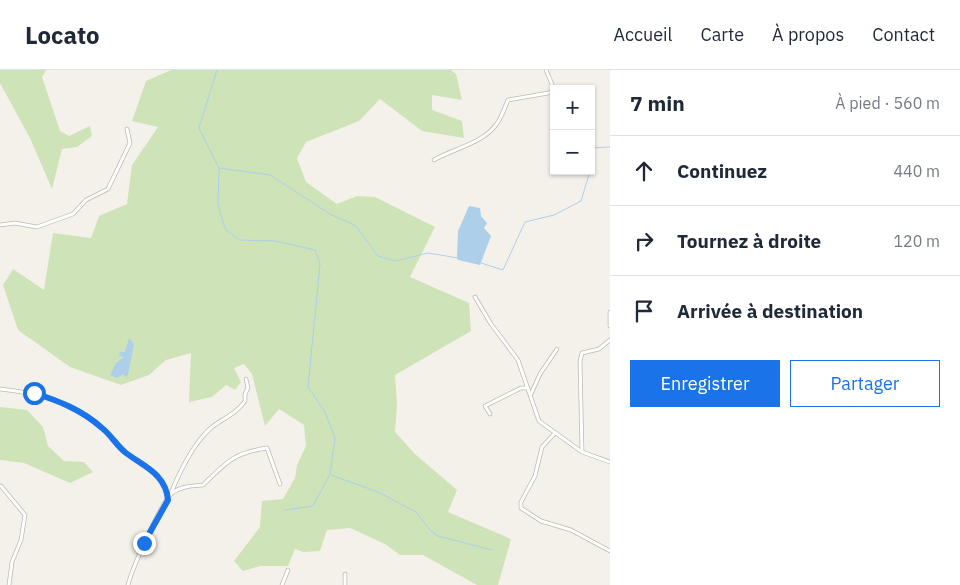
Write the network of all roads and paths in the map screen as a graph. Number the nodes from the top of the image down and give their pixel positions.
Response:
1 (546, 70) edge
2 (552, 85) edge
3 (550, 92) edge
4 (127, 129) dead end
5 (434, 160) dead end
6 (0, 226) edge
7 (475, 297) dead end
8 (610, 312) edge
9 (610, 326) edge
10 (610, 340) edge
11 (557, 349) dead end
12 (246, 379) dead end
13 (529, 388) junction
14 (0, 389) edge
15 (531, 395) junction
16 (490, 414) dead end
17 (554, 433) junction
18 (582, 452) junction
19 (610, 462) edge
20 (280, 484) dead end
21 (1, 486) edge
22 (170, 494) junction
23 (168, 500) junction
24 (610, 551) edge
25 (288, 570) dead end
26 (345, 574) dead end
27 (9, 585) edge
28 (128, 585) edge
29 (282, 585) edge
30 (345, 585) edge

1 - 2 street
3 - 5 street
4 - 6 street
7 - 13 street
8 - 9 street
10 - 18 street
11 - 15 street
12 - 22 street
13 - 15 street
13 - 16 street
14 - 23 street
15 - 17 street
17 - 18 street
17 - 24 street
18 - 19 street
20 - 22 street
21 - 27 street
22 - 23 street
23 - 28 street
25 - 29 street
26 - 30 street

